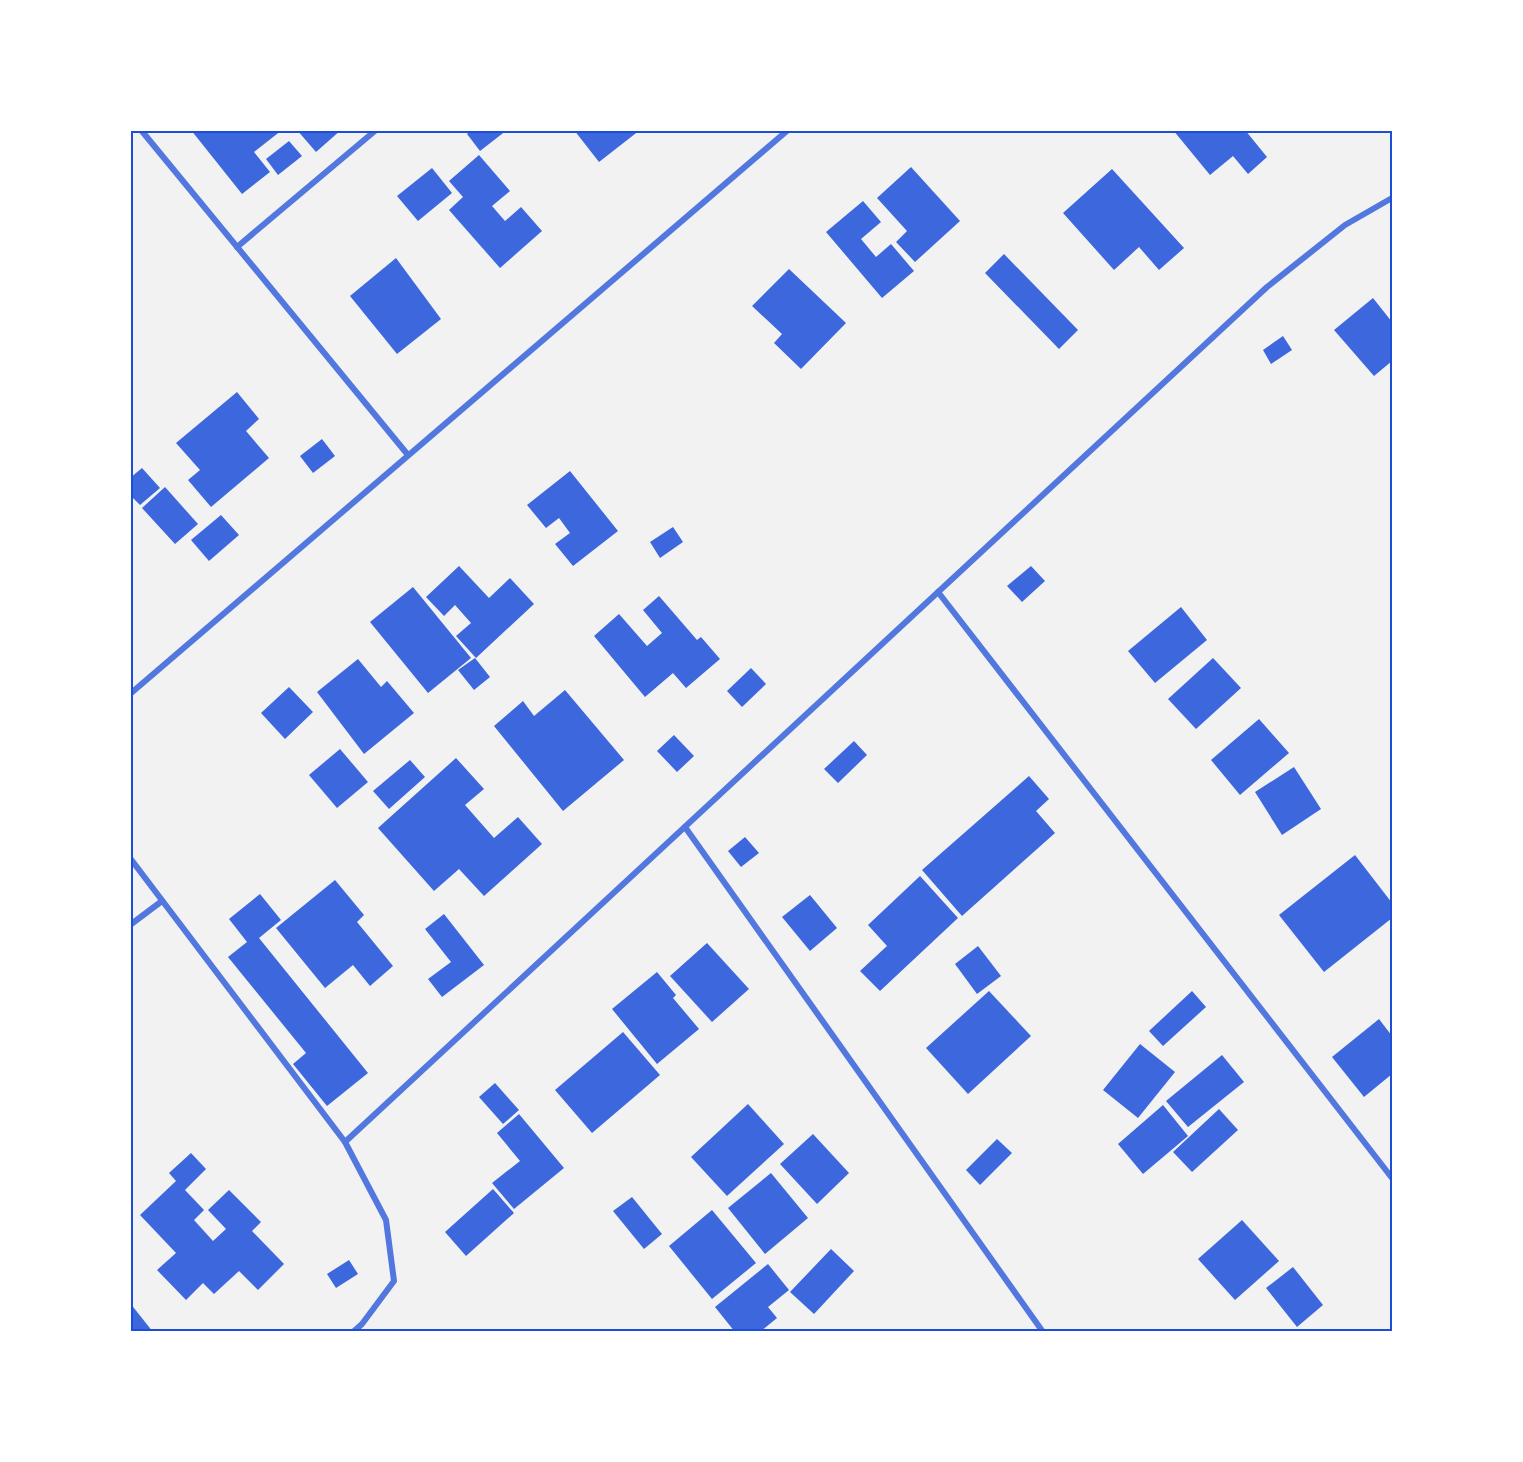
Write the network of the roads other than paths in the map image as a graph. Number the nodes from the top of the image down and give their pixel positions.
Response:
1 (141, 130) edge
2 (376, 130) edge
3 (788, 130) edge
4 (1392, 198) edge
5 (237, 247) junction
6 (408, 455) junction
7 (938, 592) junction
8 (130, 694) edge
9 (685, 827) junction
10 (130, 858) edge
11 (162, 901) junction
12 (130, 925) edge
13 (345, 1142) junction
14 (1392, 1178) edge
15 (352, 1332) edge
16 (1043, 1332) edge

1 - 5 street
2 - 5 street
3 - 6 street
4 - 7 street
5 - 6 street
6 - 8 street
7 - 9 street
7 - 14 street
9 - 13 street
9 - 16 street
10 - 11 street
11 - 12 street
11 - 13 street
13 - 15 street

